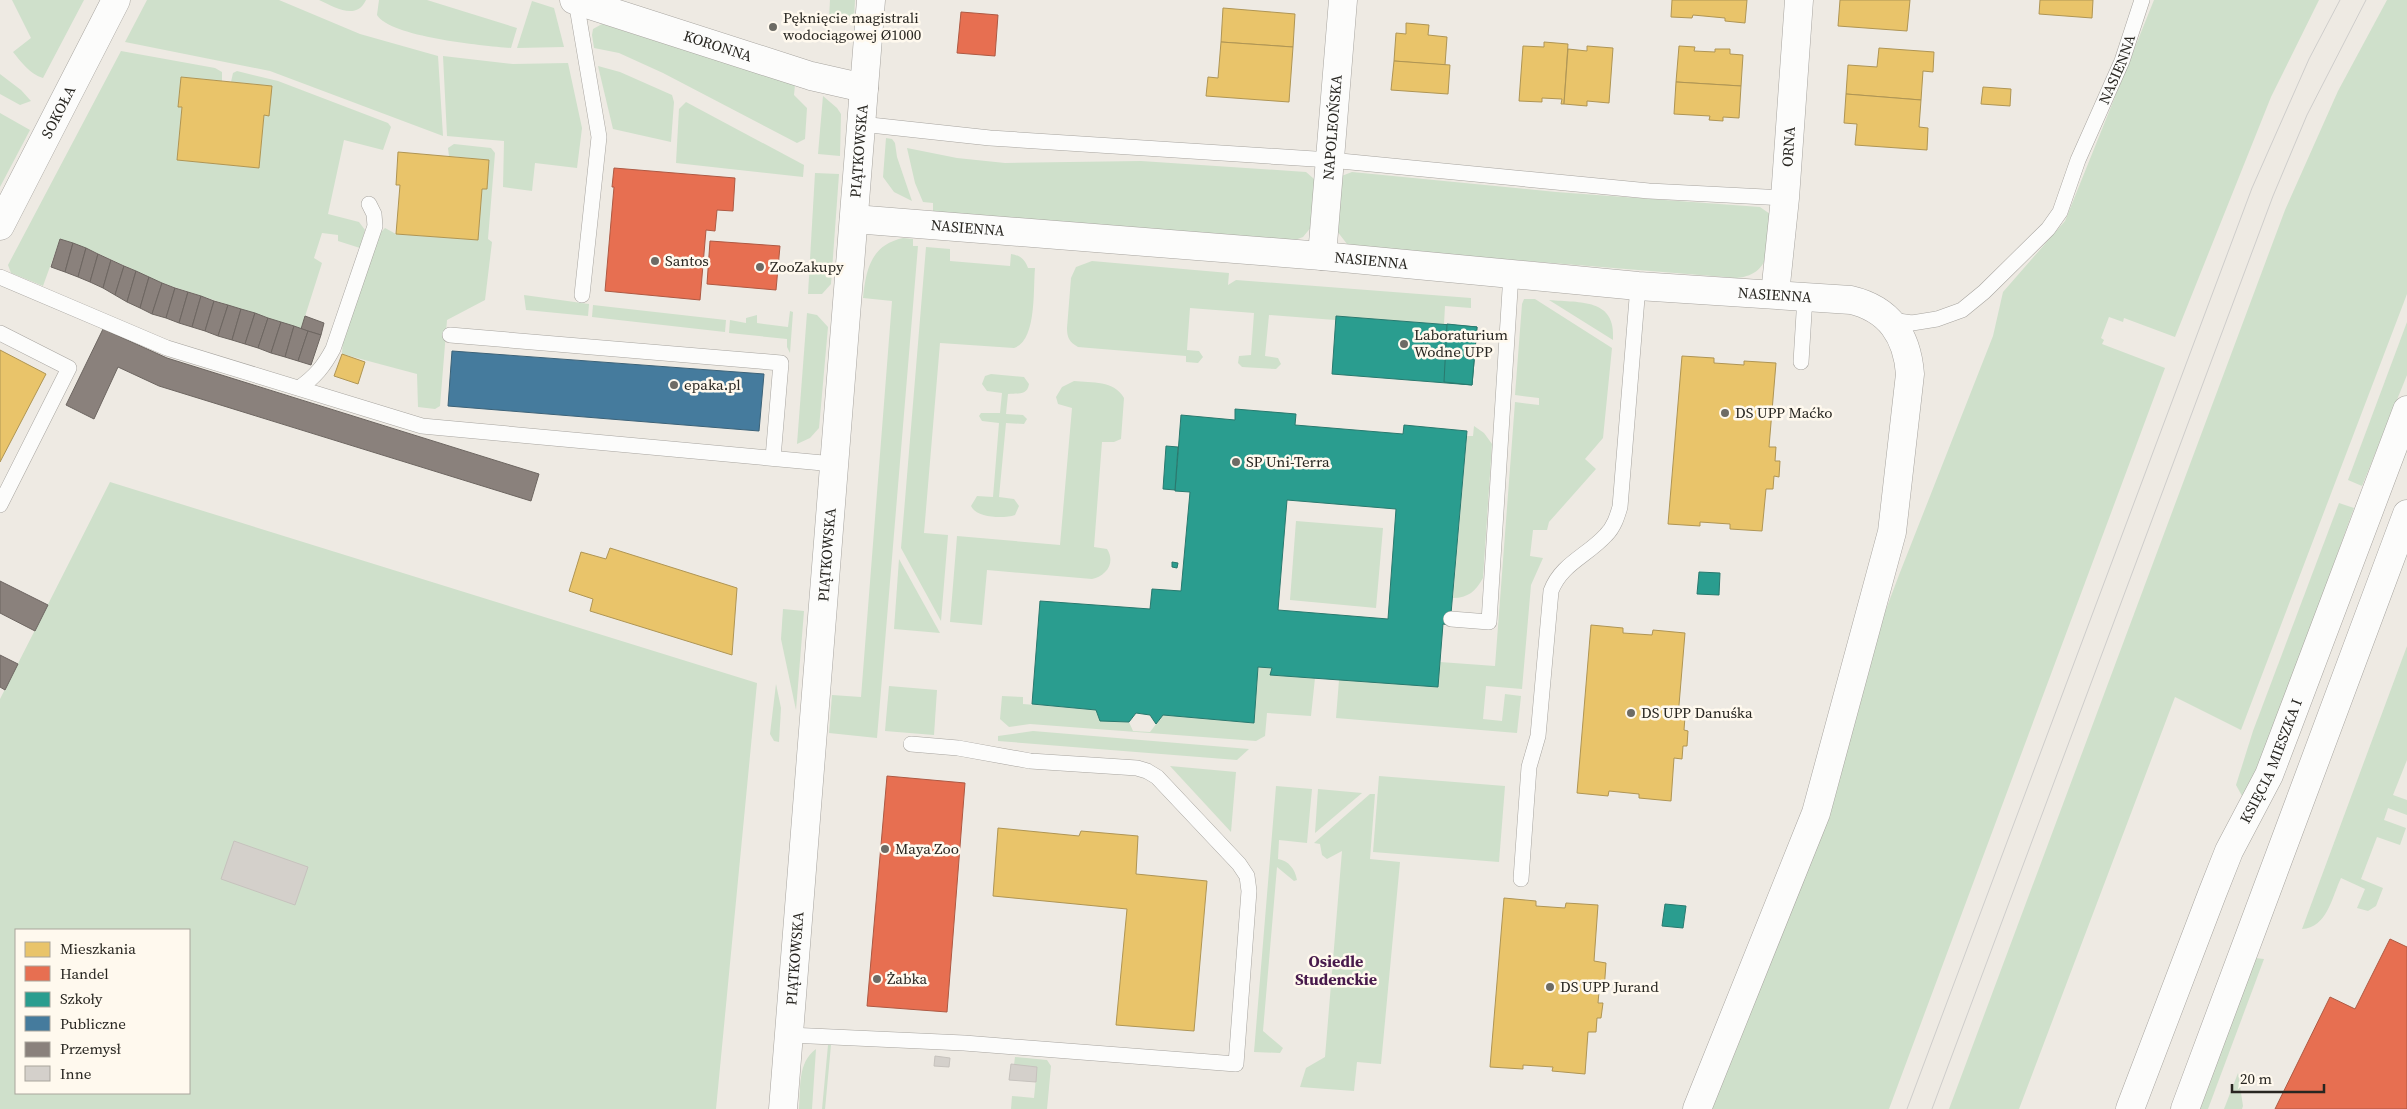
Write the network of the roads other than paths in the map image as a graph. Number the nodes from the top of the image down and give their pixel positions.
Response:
1 (116, 0) edge
2 (575, 0) edge
3 (871, 0) edge
4 (1343, 0) edge
5 (1799, 0) edge
6 (2142, 0) edge
7 (864, 88) junction
8 (861, 124) junction
9 (1330, 160) junction
10 (1785, 198) junction
11 (369, 204) dead end
12 (854, 219) junction
13 (0, 226) edge
14 (1322, 256) junction
15 (1511, 274) junction
16 (0, 277) edge
17 (1638, 286) junction
18 (1775, 294) junction
19 (582, 295) dead end
20 (1805, 297) junction
21 (1891, 322) junction
22 (0, 333) edge
23 (450, 335) dead end
24 (1801, 362) dead end
25 (299, 388) junction
26 (2407, 410) edge
27 (773, 458) junction
28 (834, 464) junction
29 (0, 505) edge
30 (2407, 514) edge
31 (1451, 619) dead end
32 (911, 744) dead end
33 (1521, 879) dead end
34 (788, 1034) junction
35 (783, 1109) edge
36 (1698, 1109) edge
37 (2130, 1109) edge
38 (2185, 1109) edge

1 - 13 street, SOKOŁA
2 - 7 street, KORONNA
2 - 19 lane
3 - 7 street, PIĄTKOWSKA
4 - 9 street, NAPOLEOŃSKA
5 - 10 street, ORNA
6 - 21 lane, NASIENNA
7 - 8 street, PIĄTKOWSKA
8 - 9 lane
8 - 12 street, PIĄTKOWSKA
9 - 10 lane
9 - 14 street, NAPOLEOŃSKA
10 - 18 street, ORNA
11 - 25 lane
12 - 14 street, NASIENNA
12 - 28 street, PIĄTKOWSKA
14 - 15 street, NASIENNA
15 - 17 street, NASIENNA
15 - 31 lane
16 - 25 lane
17 - 18 street, NASIENNA
17 - 33 lane
18 - 20 street, NASIENNA
20 - 21 street, NASIENNA
20 - 24 lane
21 - 36 street
22 - 29 lane
23 - 27 lane
25 - 27 lane
26 - 37 street, KSIĘCIA MIESZKA I
27 - 28 lane
28 - 34 street, PIĄTKOWSKA
30 - 38 street
32 - 34 lane
34 - 35 street, PIĄTKOWSKA

